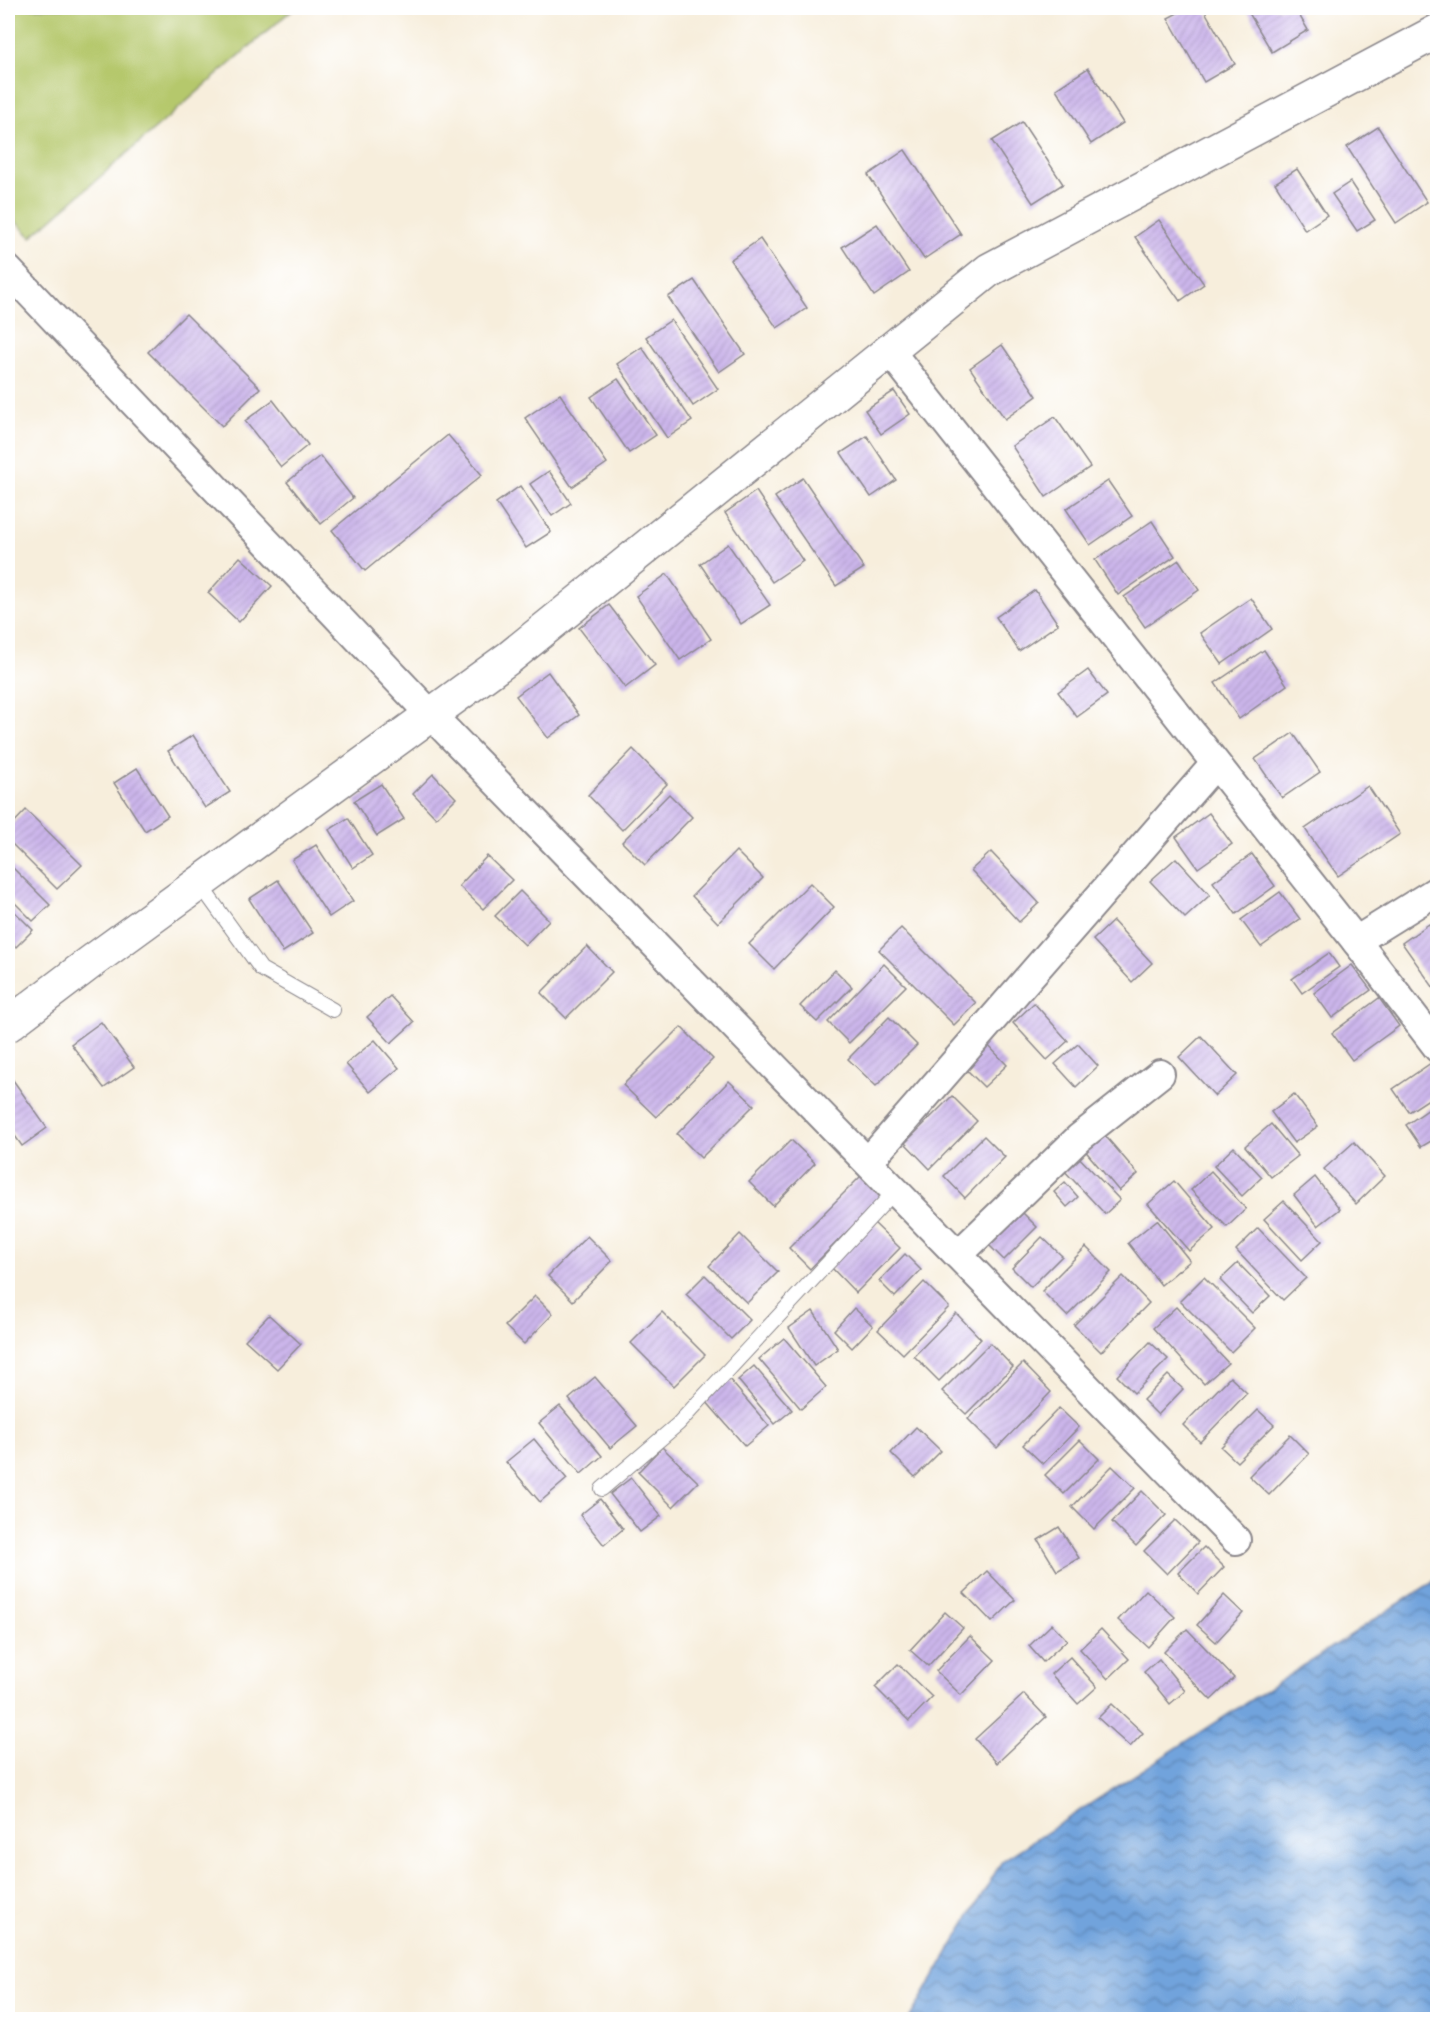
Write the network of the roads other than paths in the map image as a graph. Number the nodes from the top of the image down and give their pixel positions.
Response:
1 (1437, 31) edge
2 (8, 270) edge
3 (889, 351) junction
4 (431, 715) junction
5 (1215, 764) junction
6 (199, 883) junction
7 (1437, 890) edge
8 (1356, 941) junction
9 (333, 1010) dead end
10 (8, 1025) edge
11 (1437, 1048) edge
12 (1160, 1074) dead end
13 (868, 1162) junction
14 (896, 1191) junction
15 (958, 1255) junction
16 (602, 1489) dead end
17 (1236, 1540) dead end

1 - 3 street
2 - 4 street
3 - 4 street
3 - 5 street
4 - 6 street
4 - 13 street
5 - 8 street
5 - 13 street
6 - 9 lane
6 - 10 street
7 - 8 street
8 - 11 street
12 - 15 street
13 - 14 street
14 - 15 street
14 - 16 lane
15 - 17 street

